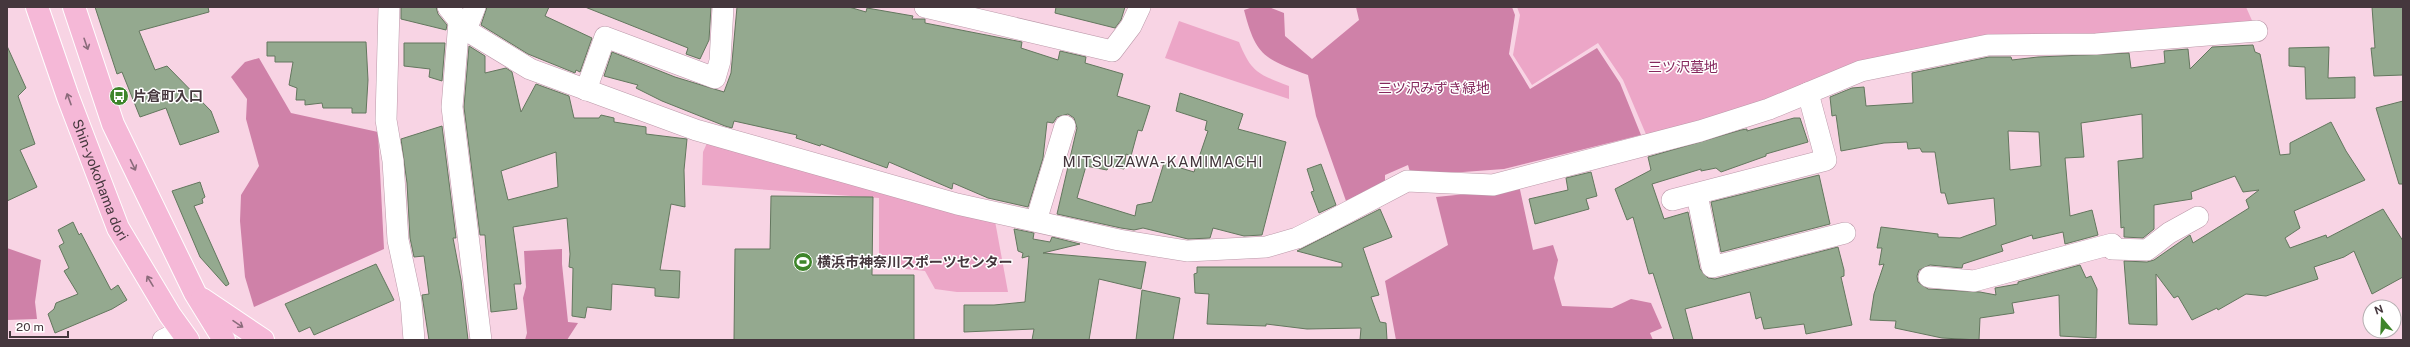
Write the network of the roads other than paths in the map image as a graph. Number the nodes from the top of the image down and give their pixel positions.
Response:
1 (37, 7) edge
2 (74, 7) edge
3 (389, 7) edge
4 (475, 7) edge
5 (723, 7) edge
6 (924, 7) edge
7 (1140, 7) edge
8 (458, 19) edge
9 (2257, 31) dead end
10 (586, 90) junction
11 (1808, 93) junction
12 (1065, 126) dead end
13 (1697, 195) junction
14 (1672, 200) dead end
15 (2198, 217) dead end
16 (1036, 221) junction
17 (1845, 233) dead end
18 (1928, 277) dead end
19 (195, 293) junction
20 (176, 334) edge
21 (224, 340) edge
22 (263, 340) edge
23 (414, 340) edge
24 (481, 340) edge

20 -> 1 main road, Shin-yokohama dori
2 -> 19 main road
3 - 23 street
4 - 8 street
5 - 10 street
6 - 7 street
8 - 10 street
8 - 24 street
9 - 11 street
10 - 16 street
11 - 13 street
11 - 16 street
12 - 16 street
13 - 14 street
13 - 17 street
15 - 18 street
19 - 21 main road
19 -> 22 main road

